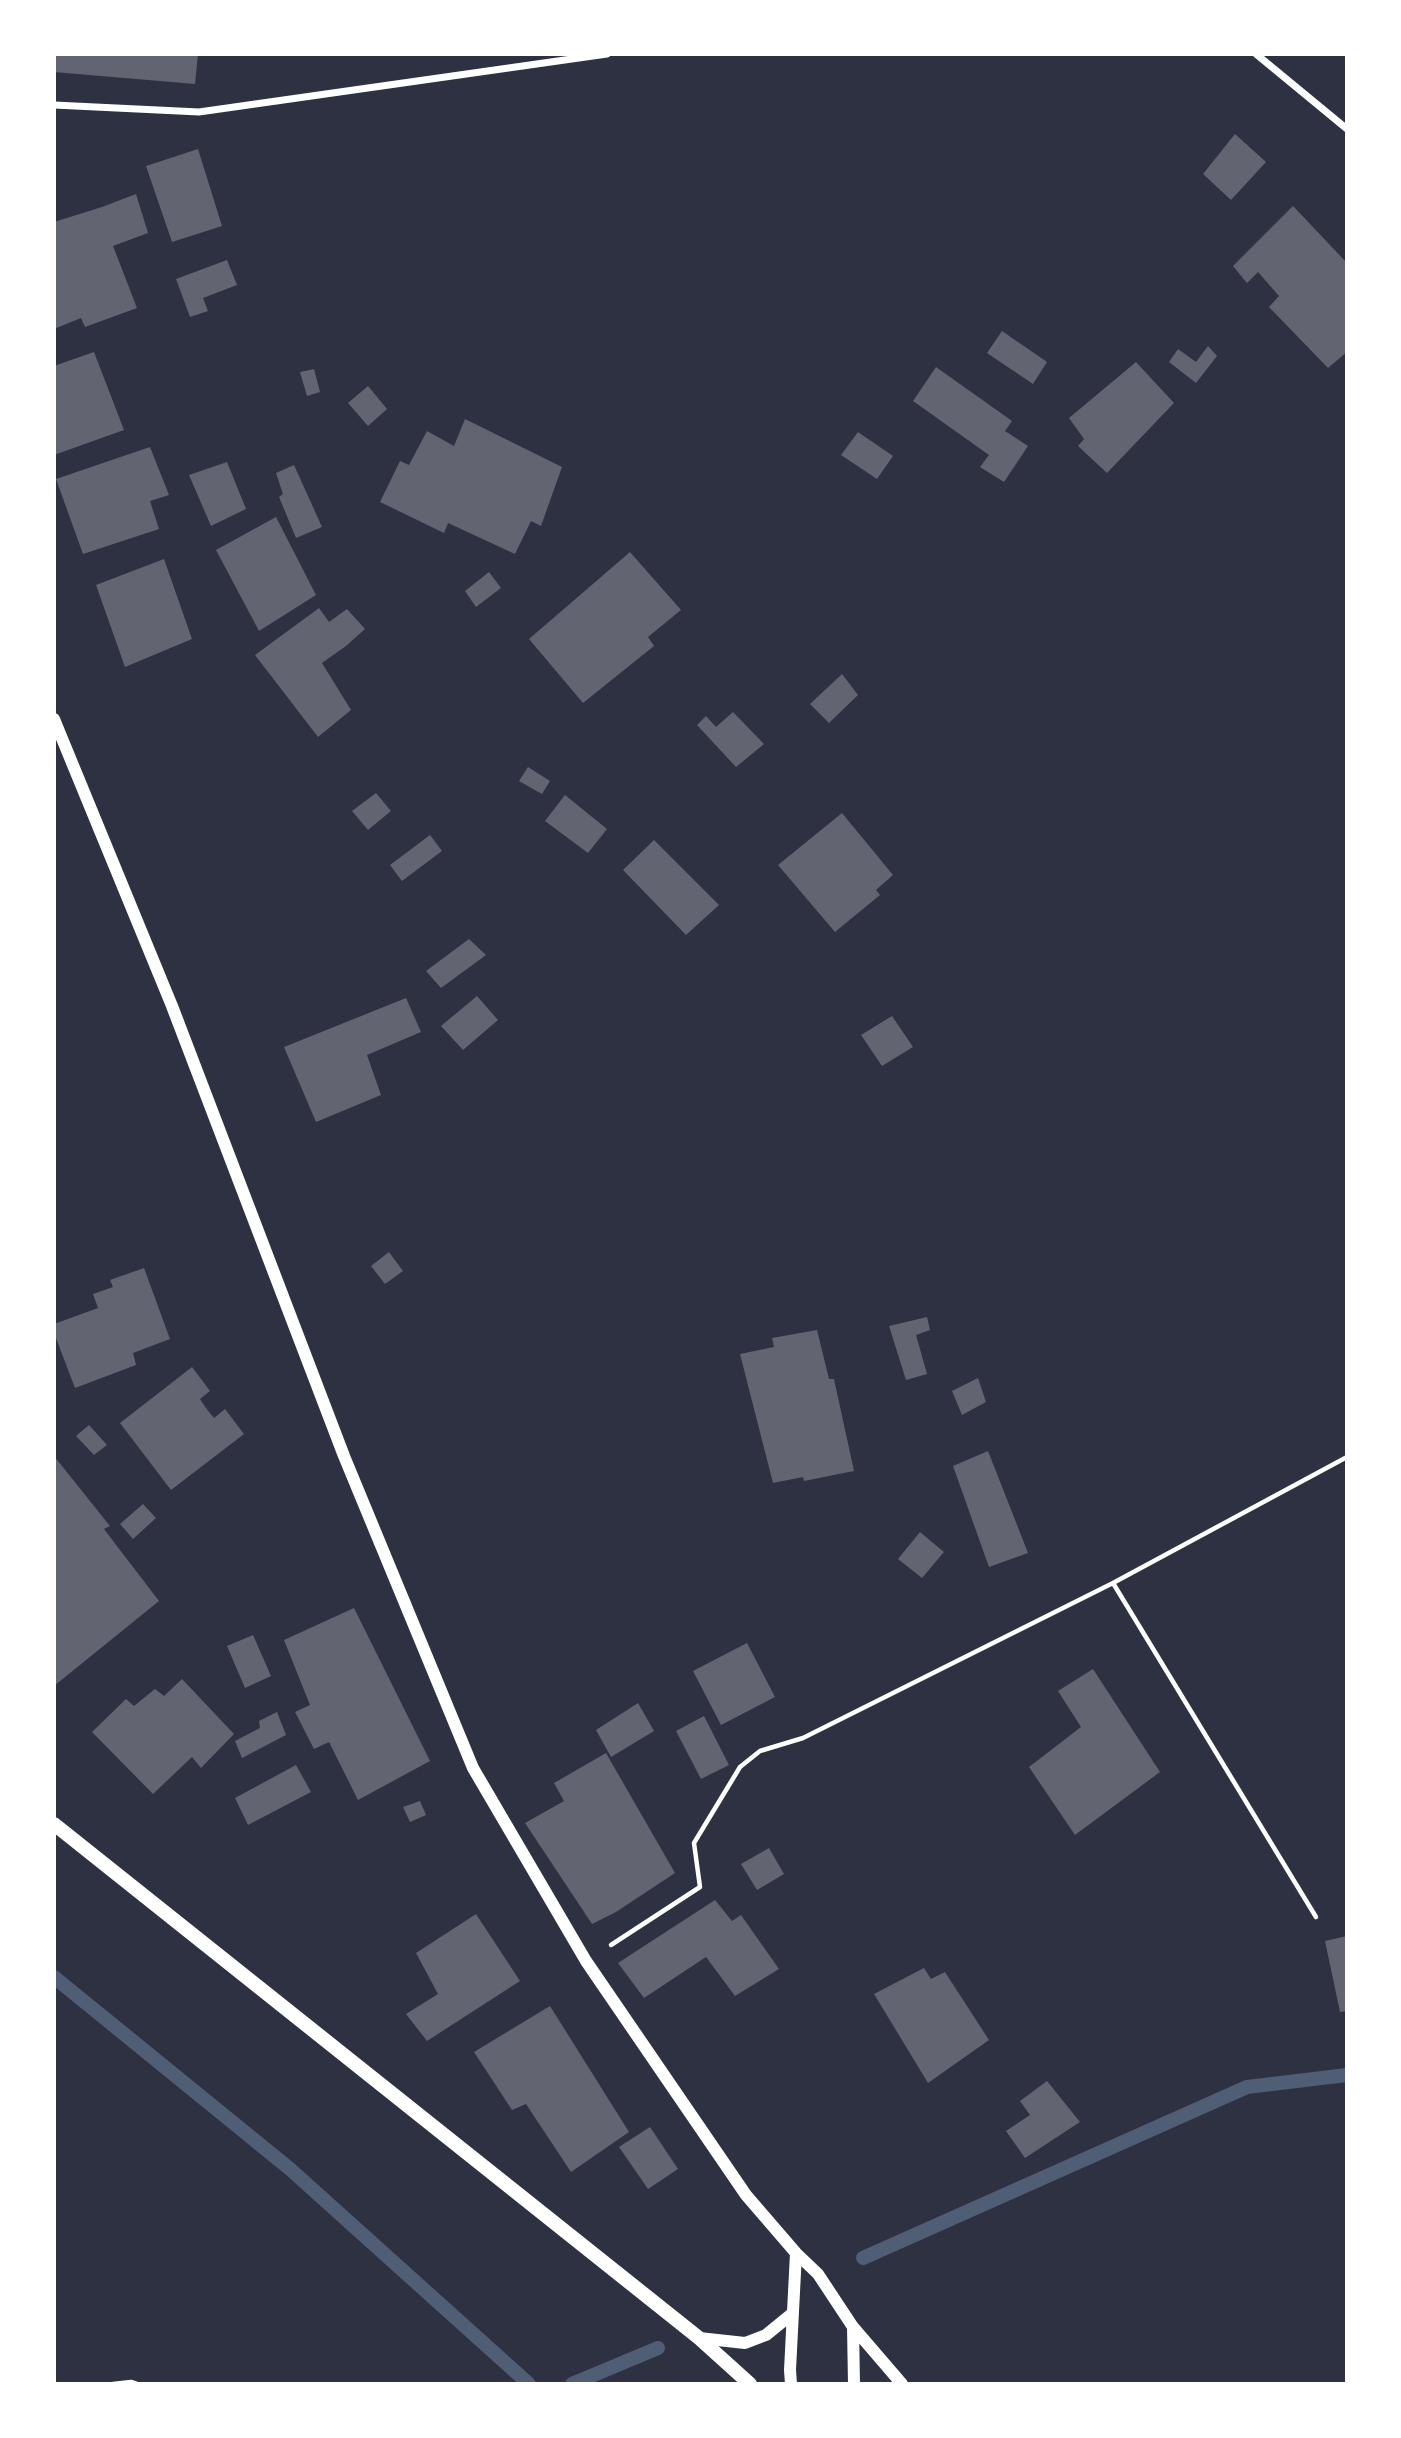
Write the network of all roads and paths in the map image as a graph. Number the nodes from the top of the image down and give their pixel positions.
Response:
1 (607, 54) edge
2 (1256, 54) edge
3 (54, 105) edge
4 (1347, 129) edge
5 (54, 719) edge
6 (1347, 1457) edge
7 (1113, 1583) junction
8 (54, 1824) edge
9 (1316, 1917) dead end
10 (586, 1961) junction
11 (796, 2253) junction
12 (793, 2313) junction
13 (853, 2327) junction
14 (699, 2338) junction
15 (113, 2384) edge
16 (137, 2384) edge
17 (750, 2384) edge
18 (791, 2384) edge
19 (854, 2384) edge
20 (902, 2384) edge

1 - 3 street
2 - 4 street
5 - 10 street
6 - 7 path
7 - 9 path
7 - 10 path
8 - 14 main road
10 - 11 street
11 - 12 street
11 - 13 street
12 - 14 street
12 - 18 street
13 - 19 street
13 - 20 street
14 - 17 main road
15 - 16 path

